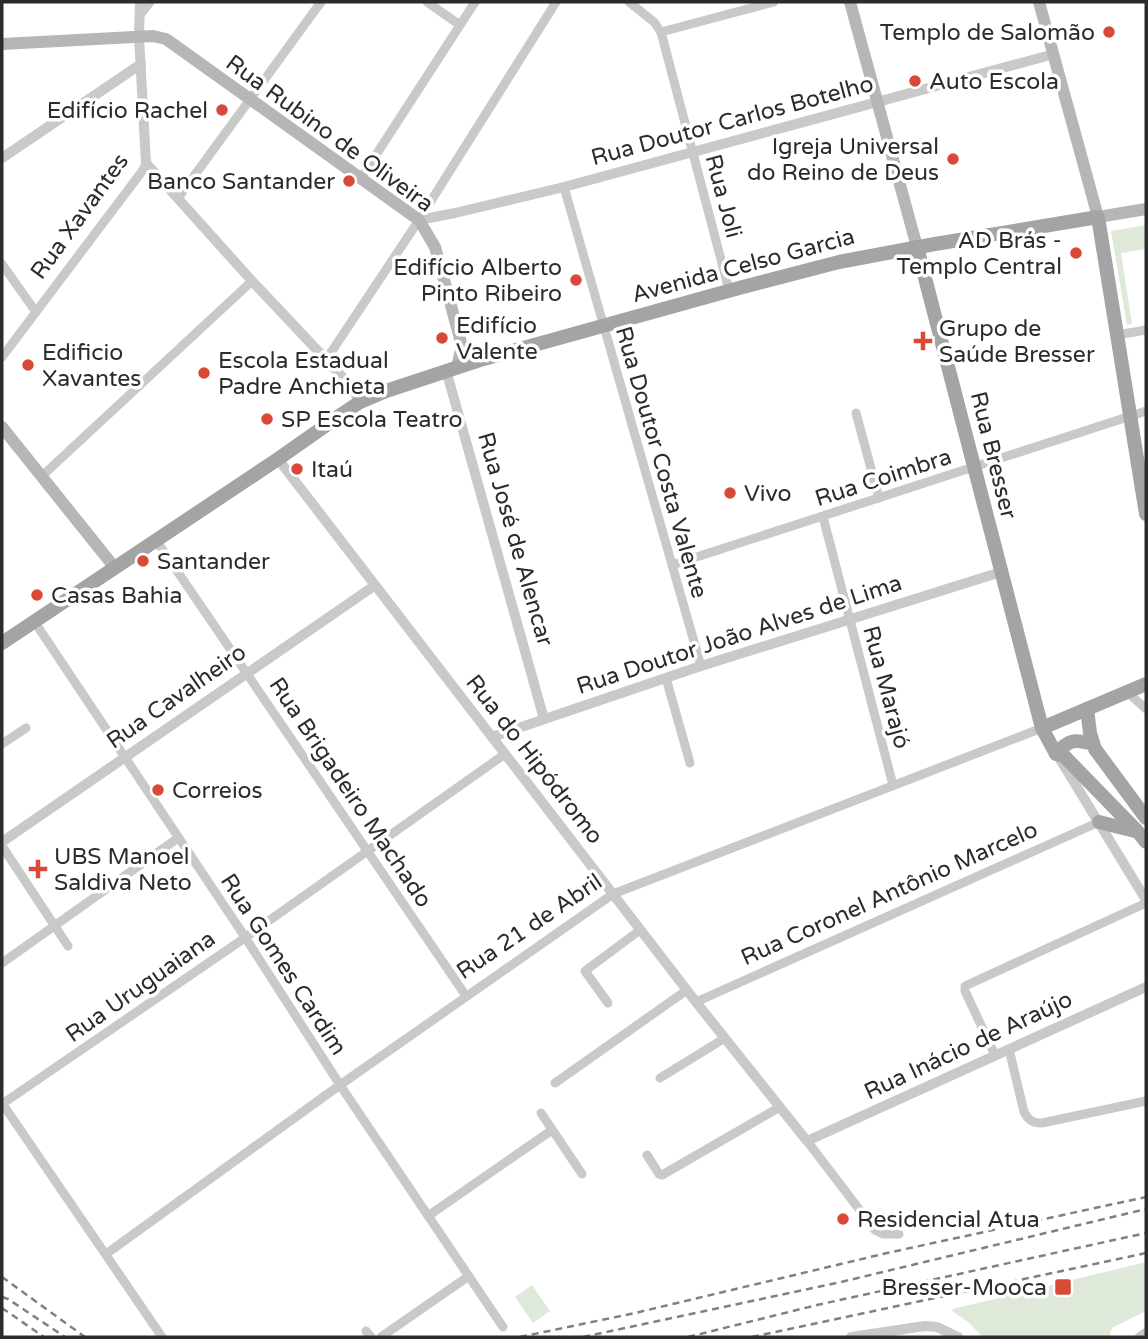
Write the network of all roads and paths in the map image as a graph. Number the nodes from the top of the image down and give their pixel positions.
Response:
1 (140, 2) edge
2 (150, 2) edge
3 (321, 2) edge
4 (427, 2) edge
5 (475, 2) edge
6 (556, 2) edge
7 (629, 2) edge
8 (774, 2) edge
9 (850, 2) edge
10 (1039, 2) edge
11 (140, 15) junction
12 (460, 25) junction
13 (661, 32) junction
14 (139, 37) junction
15 (2, 44) edge
16 (1054, 54) junction
17 (141, 64) junction
18 (251, 100) junction
19 (878, 102) junction
20 (692, 152) junction
21 (2, 158) edge
22 (146, 163) junction
23 (361, 178) junction
24 (564, 187) junction
25 (178, 198) junction
26 (1146, 209) edge
27 (1098, 217) junction
28 (419, 220) junction
29 (917, 247) junction
30 (2, 264) edge
31 (252, 281) junction
32 (729, 290) junction
33 (36, 312) junction
34 (603, 325) junction
35 (1146, 330) edge
36 (1117, 335) junction
37 (462, 346) junction
38 (2, 357) edge
39 (326, 360) junction
40 (477, 360) junction
41 (452, 368) junction
42 (360, 402) junction
43 (1146, 411) edge
44 (856, 413) dead end
45 (1130, 416) junction
46 (2, 426) edge
47 (278, 459) junction
48 (975, 467) junction
49 (41, 476) junction
50 (879, 498) junction
51 (1146, 514) edge
52 (823, 517) junction
53 (156, 540) junction
54 (672, 565) junction
55 (115, 568) junction
56 (1001, 572) junction
57 (374, 586) junction
58 (849, 619) junction
59 (34, 621) junction
60 (2, 643) edge
61 (701, 666) junction
62 (246, 673) junction
63 (666, 678) junction
64 (1146, 684) edge
65 (1127, 692) junction
66 (1087, 709) junction
67 (1146, 709) edge
68 (544, 719) junction
69 (26, 728) dead end
70 (1042, 728) junction
71 (492, 737) junction
72 (2, 744) edge
73 (1093, 744) junction
74 (505, 754) junction
75 (1056, 754) junction
76 (125, 757) junction
77 (690, 763) dead end
78 (893, 785) junction
79 (1143, 807) edge
80 (1100, 822) junction
81 (1142, 837) edge
82 (178, 838) junction
83 (2, 844) edge
84 (368, 850) junction
85 (613, 894) junction
86 (1146, 902) edge
87 (55, 926) junction
88 (640, 930) junction
89 (245, 937) junction
90 (68, 946) dead end
91 (2, 963) edge
92 (1146, 986) edge
93 (687, 990) junction
94 (467, 996) junction
95 (696, 1002) junction
96 (608, 1003) dead end
97 (724, 1038) junction
98 (1009, 1049) junction
99 (995, 1055) junction
100 (660, 1078) dead end
101 (555, 1083) dead end
102 (340, 1084) junction
103 (1146, 1101) edge
104 (2, 1104) edge
105 (780, 1107) junction
106 (541, 1113) dead end
107 (552, 1130) junction
108 (807, 1141) junction
109 (647, 1155) dead end
110 (582, 1174) dead end
111 (428, 1216) junction
112 (899, 1234) dead end
113 (106, 1254) junction
114 (469, 1276) junction
115 (503, 1327) dead end
116 (1146, 1334) edge
117 (162, 1337) edge
118 (381, 1337) edge
119 (851, 1337) edge
120 (958, 1337) edge
121 (1140, 1337) edge

1 - 11 street, Rua Xavantes
2 - 11 street
3 - 18 street
4 - 12 street
5 - 12 street
6 - 28 street
7 - 13 street
8 - 13 street
9 - 19 main road, Rua Bresser
10 - 16 main road
11 - 14 street, Rua Xavantes
12 - 23 street
13 - 20 street, Rua Joli
14 - 15 main road, Rua Rubino de Oliveira
14 - 17 street, Rua Xavantes
14 - 18 main road, Rua Rubino de Oliveira
16 - 19 street, Rua Doutor Carlos Botelho
16 - 27 main road
17 - 21 street
17 - 22 street, Rua Xavantes
18 - 23 main road, Rua Rubino de Oliveira
18 - 25 street
19 - 20 street, Rua Doutor Carlos Botelho
19 - 29 main road, Rua Bresser
20 - 24 street, Rua Doutor Carlos Botelho
20 - 32 street, Rua Joli
22 - 25 street
22 - 33 street, Rua Xavantes
23 - 28 main road, Rua Rubino de Oliveira
24 - 28 street, Rua Doutor Carlos Botelho
24 - 34 street, Rua Doutor Costa Valente
25 - 31 street
26 - 27 main road, Avenida Celso Garcia
27 - 29 main road, Avenida Celso Garcia
27 - 36 main road
28 - 37 main road, Rua Rubino de Oliveira
28 - 39 street
29 - 32 main road, Avenida Celso Garcia
29 - 48 main road, Rua Bresser
30 - 33 street
31 - 39 street
31 - 49 street
32 - 34 main road, Avenida Celso Garcia
33 - 38 street, Rua Xavantes
34 - 40 main road, Avenida Celso Garcia
34 - 54 street, Rua Doutor Costa Valente
35 - 36 street
36 - 45 main road
37 - 40 main road
37 - 41 main road, Rua Rubino de Oliveira
39 - 42 street
40 - 41 main road, Avenida Celso Garcia
41 - 42 main road, Avenida Celso Garcia
41 - 68 street, Rua José de Alencar
42 - 47 main road, Avenida Celso Garcia
43 - 45 street, Rua Coimbra
44 - 50 street
45 - 48 street, Rua Coimbra
45 - 51 main road
46 - 49 main road
47 - 53 main road, Avenida Celso Garcia
47 - 57 street, Rua do Hipódromo
48 - 50 street, Rua Coimbra
48 - 56 main road, Rua Bresser
49 - 55 main road
50 - 52 street, Rua Coimbra
52 - 54 street, Rua Coimbra
52 - 58 street, Rua Marajó
53 - 55 main road, Avenida Celso Garcia
53 - 62 street, Rua Brigadeiro Machado
54 - 61 street, Rua Doutor Costa Valente
55 - 59 main road, Avenida Celso Garcia
56 - 58 street, Rua Doutor João Alves de Lima
56 - 70 main road, Rua Bresser
57 - 62 street, Rua Cavalheiro
57 - 71 street, Rua do Hipódromo
58 - 61 street, Rua Doutor João Alves de Lima
58 - 78 street, Rua Marajó
59 - 60 main road, Avenida Celso Garcia
59 - 76 street, Rua Gomes Cardim
61 - 63 street, Rua Doutor João Alves de Lima
62 - 76 street, Rua Cavalheiro
62 - 84 street, Rua Brigadeiro Machado
63 - 68 street, Rua Doutor João Alves de Lima
63 - 77 street
64 - 65 main road, Rua 21 de Abril
65 - 66 main road, Rua 21 de Abril
65 - 67 street
66 - 70 main road, Rua 21 de Abril
66 - 73 main road
68 - 71 street, Rua Doutor João Alves de Lima
69 - 72 street
70 - 75 main road, Rua Bresser
70 - 78 street, Rua 21 de Abril
71 - 74 street, Rua do Hipódromo
73 - 75 main road
73 - 79 main road
74 - 84 street, Rua Uruguaiana
74 - 85 street, Rua do Hipódromo
75 - 80 street, Rua Bresser
75 - 81 main road, Rua Bresser
76 - 82 street, Rua Gomes Cardim
76 - 83 street, Rua Cavalheiro
78 - 85 street, Rua 21 de Abril
80 - 81 main road
80 - 86 street, Rua Bresser
80 - 95 street, Rua Coronel Antônio Marcelo
82 - 87 street
82 - 89 street, Rua Gomes Cardim
83 - 87 street
84 - 89 street, Rua Uruguaiana
84 - 94 street, Rua Brigadeiro Machado
85 - 88 street, Rua do Hipódromo
85 - 94 street, Rua 21 de Abril
86 - 99 street
87 - 90 street
87 - 91 street
88 - 93 street, Rua do Hipódromo
88 - 96 street
89 - 102 street, Rua Gomes Cardim
89 - 104 street, Rua Uruguaiana
92 - 98 street, Rua Inácio de Araújo
93 - 95 street, Rua do Hipódromo
93 - 101 street
94 - 102 street, Rua 21 de Abril
95 - 97 street, Rua do Hipódromo
97 - 100 street
97 - 105 street, Rua do Hipódromo
98 - 99 street, Rua Inácio de Araújo
98 - 103 street
99 - 108 street, Rua Inácio de Araújo
102 - 111 street, Rua Gomes Cardim
102 - 113 street, Rua 21 de Abril
104 - 113 street
105 - 108 street, Rua do Hipódromo
105 - 109 street
106 - 107 street
107 - 110 street
107 - 111 street
108 - 112 street, Rua do Hipódromo
111 - 114 street, Rua Gomes Cardim
113 - 117 street
114 - 115 street, Rua Gomes Cardim
114 - 118 street
116 - 121 street
119 - 120 street

